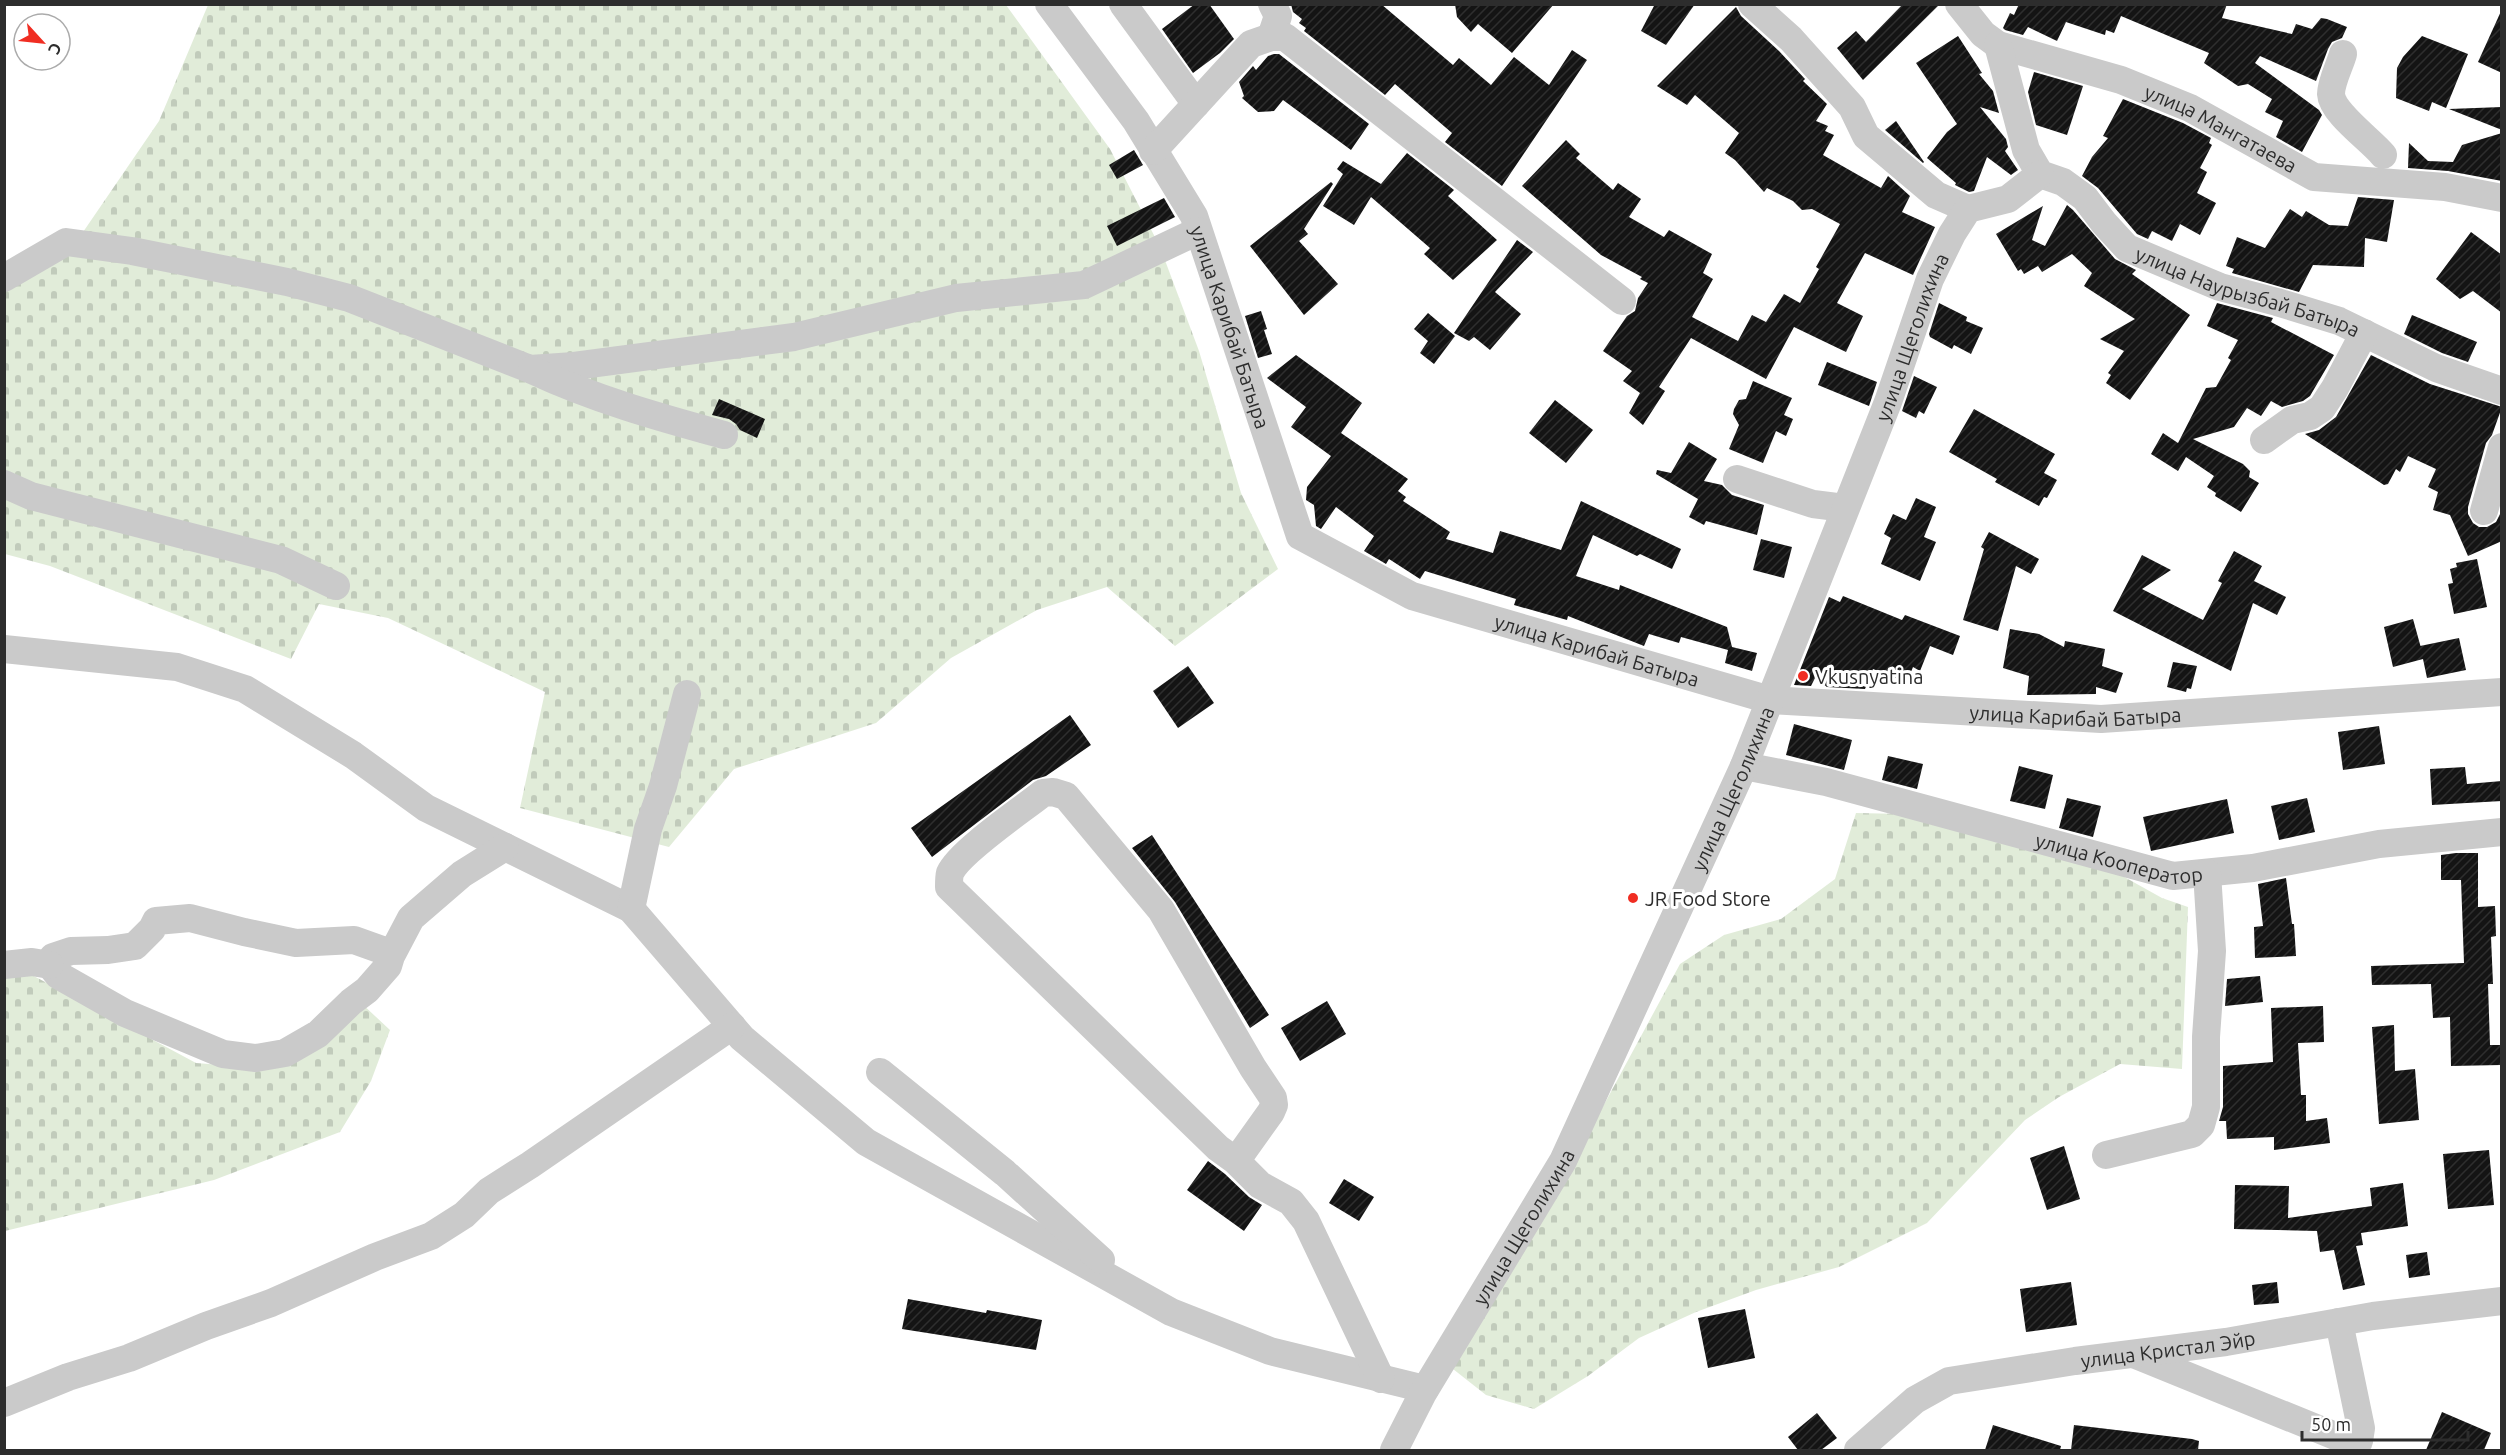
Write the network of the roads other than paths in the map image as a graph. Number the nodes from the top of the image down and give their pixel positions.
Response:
1 (1048, 4) edge
2 (1123, 4) edge
3 (1272, 4) edge
4 (1752, 4) edge
5 (1959, 4) edge
6 (1271, 37) junction
7 (1998, 45) junction
8 (2343, 54) dead end
9 (1196, 104) junction
10 (1153, 151) junction
11 (2040, 174) junction
12 (2372, 182) junction
13 (2502, 198) edge
14 (1968, 209) junction
15 (1198, 231) junction
16 (4, 278) edge
17 (1622, 301) dead end
18 (2364, 333) junction
19 (530, 369) junction
20 (2502, 392) edge
21 (724, 435) dead end
22 (2264, 440) dead end
23 (2502, 447) edge
24 (1737, 479) dead end
25 (4, 484) edge
26 (1845, 508) junction
27 (2484, 511) dead end
28 (336, 586) dead end
29 (4, 649) edge
30 (2502, 692) edge
31 (687, 694) dead end
32 (1770, 700) junction
33 (1744, 766) junction
34 (2502, 832) edge
35 (505, 847) junction
36 (2207, 873) junction
37 (631, 909) junction
38 (391, 956) junction
39 (4, 965) edge
40 (50, 965) junction
41 (732, 1026) junction
42 (880, 1072) dead end
43 (2106, 1155) dead end
44 (1236, 1161) junction
45 (1138, 1293) junction
46 (2502, 1301) edge
47 (2339, 1322) junction
48 (2134, 1354) junction
49 (1381, 1379) junction
50 (1425, 1389) junction
51 (4, 1403) edge
52 (1394, 1450) edge
53 (1858, 1450) edge

1 - 10 street, улица Карибай Батыра
2 - 9 street
3 - 6 street
4 - 14 street
5 - 7 street, улица Мангатаева
6 - 9 street
6 - 17 street
7 - 11 street
7 - 12 street, улица Мангатаева
8 - 12 street
9 - 10 street
10 - 15 street, улица Карибай Батыра
11 - 14 street
11 - 18 street, улица Наурызбай Батыра
12 - 13 street, улица Мангатаева
14 - 26 street, улица Щеголихина
15 - 19 street
15 - 32 street, улица Карибай Батыра
16 - 19 street
18 - 20 street, улица Наурызбай Батыра
18 - 22 street
19 - 21 street
23 - 27 street
24 - 26 street
25 - 28 street
26 - 32 street, улица Щеголихина
29 - 35 street
30 - 32 street, улица Карибай Батыра
31 - 37 street
32 - 33 street, улица Щеголихина
33 - 36 street, улица Кооператор
33 - 50 street, улица Щеголихина
34 - 36 street, улица Кооператор
35 - 37 street
35 - 38 street
36 - 43 street
37 - 41 street
38 - 40 street
38 - 40 street
39 - 40 street
41 - 45 street
41 - 51 street
42 - 45 street
44 - 44 street
44 - 49 street
45 - 49 street
46 - 47 street, улица Кристал Эйр
47 - 48 street, улица Кристал Эйр
47 - 48 street
48 - 53 street, улица Кристал Эйр
49 - 50 street
50 - 52 street, улица Щеголихина

